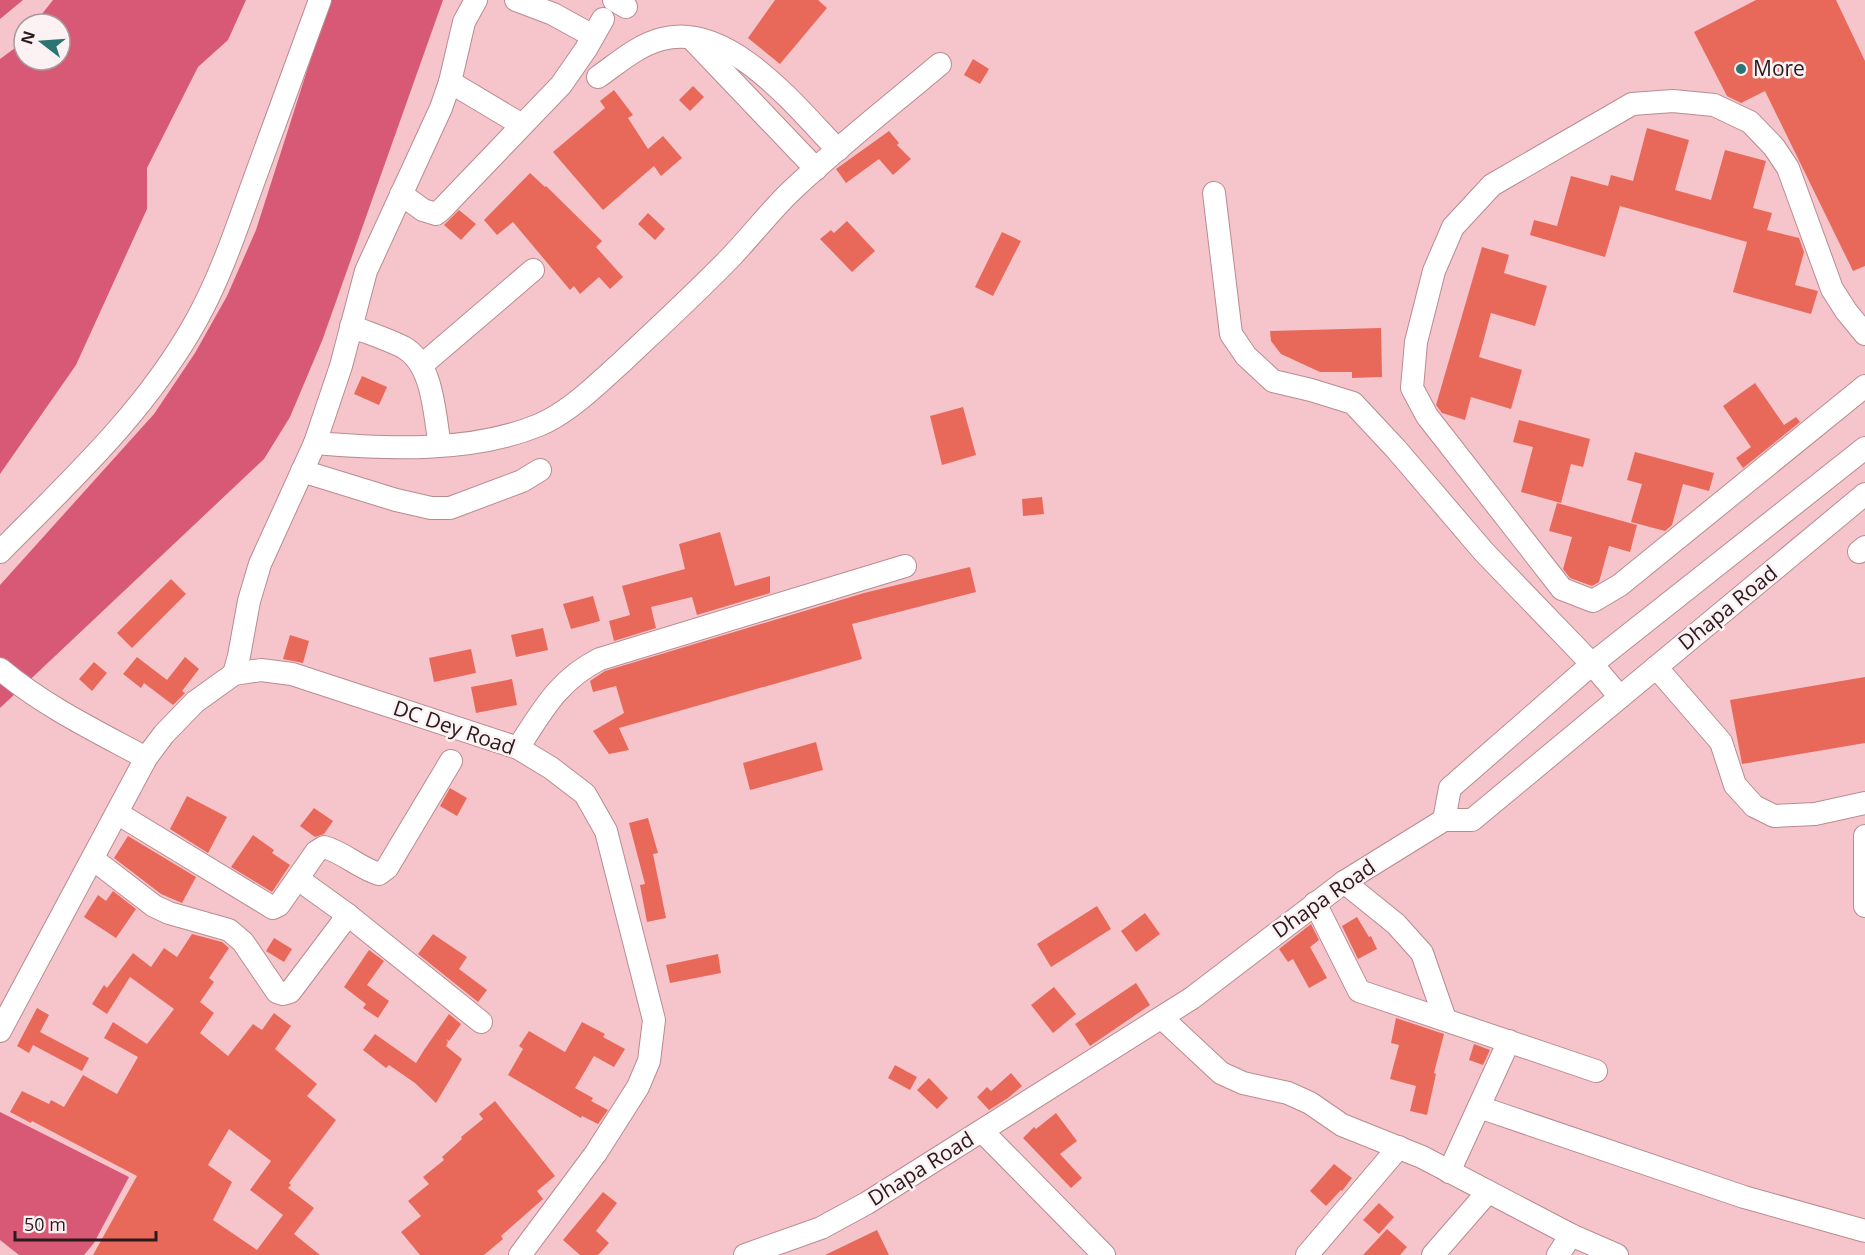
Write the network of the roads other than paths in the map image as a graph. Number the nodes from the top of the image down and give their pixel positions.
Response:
1 (320, 0) edge
2 (476, 0) edge
3 (516, 0) edge
4 (609, 15) edge
5 (692, 38) junction
6 (940, 64) dead end
7 (598, 77) dead end
8 (450, 82) junction
9 (522, 125) junction
10 (838, 150) junction
11 (816, 169) junction
12 (1214, 193) dead end
13 (401, 195) junction
14 (533, 270) dead end
15 (351, 326) junction
16 (1865, 334) edge
17 (422, 365) junction
18 (1865, 386) edge
19 (315, 443) junction
20 (440, 445) junction
21 (1865, 448) edge
22 (540, 470) dead end
23 (302, 471) junction
24 (1865, 494) edge
25 (0, 552) edge
26 (905, 566) dead end
27 (1592, 664) junction
28 (1656, 666) junction
29 (0, 669) edge
30 (234, 674) junction
31 (1620, 696) junction
32 (518, 748) junction
33 (146, 758) junction
34 (451, 761) dead end
35 (1865, 803) edge
36 (117, 813) junction
37 (1444, 820) junction
38 (1865, 836) edge
39 (93, 859) junction
40 (297, 879) junction
41 (1344, 882) junction
42 (1314, 903) junction
43 (1865, 906) edge
44 (348, 915) junction
45 (1162, 1018) junction
46 (1445, 1019) junction
47 (480, 1022) dead end
48 (0, 1031) edge
49 (1509, 1041) junction
50 (1596, 1071) dead end
51 (1479, 1107) junction
52 (982, 1131) junction
53 (1399, 1147) junction
54 (1449, 1172) junction
55 (1487, 1193) junction
56 (1865, 1232) edge
57 (1571, 1235) junction
58 (1437, 1253) edge
59 (520, 1255) edge
60 (746, 1255) edge
61 (1104, 1255) edge
62 (1307, 1255) edge
63 (1558, 1255) edge
64 (1617, 1255) edge

1 - 25 street
2 - 8 street
3 - 4 street
4 - 9 street
5 - 7 street
5 - 10 street
5 - 11 street
6 - 10 street
8 - 9 street
8 - 13 street
9 - 13 street
10 - 11 street
11 - 20 street
12 - 27 street
13 - 15 street
14 - 17 street
15 - 17 street
15 - 19 street
16 - 18 street
17 - 20 street
19 - 20 street
19 - 23 street
21 - 27 street
22 - 23 street
23 - 30 street
24 - 28 street, Dhapa Road
26 - 32 street
27 - 31 street
27 - 37 street
28 - 31 street, Dhapa Road
28 - 35 street
29 - 33 street
30 - 32 street, DC Dey Road
30 - 33 street, DC Dey Road
31 - 37 street, Dhapa Road
32 - 59 street, DC Dey Road
33 - 36 street, DC Dey Road
34 - 40 street
36 - 39 street, DC Dey Road
36 - 40 street
37 - 41 street, Dhapa Road
38 - 43 street
39 - 44 street
39 - 48 street, DC Dey Road
40 - 44 street
41 - 42 street, Dhapa Road
41 - 46 street
42 - 45 street, Dhapa Road
42 - 46 street
44 - 47 street
45 - 52 street, Dhapa Road
45 - 53 street
46 - 49 street
49 - 50 street
49 - 51 street
51 - 54 street
51 - 56 street
52 - 60 street, Dhapa Road
52 - 61 street
53 - 54 street
53 - 62 street
54 - 55 street
55 - 57 street
55 - 58 street
57 - 63 street
57 - 64 street

